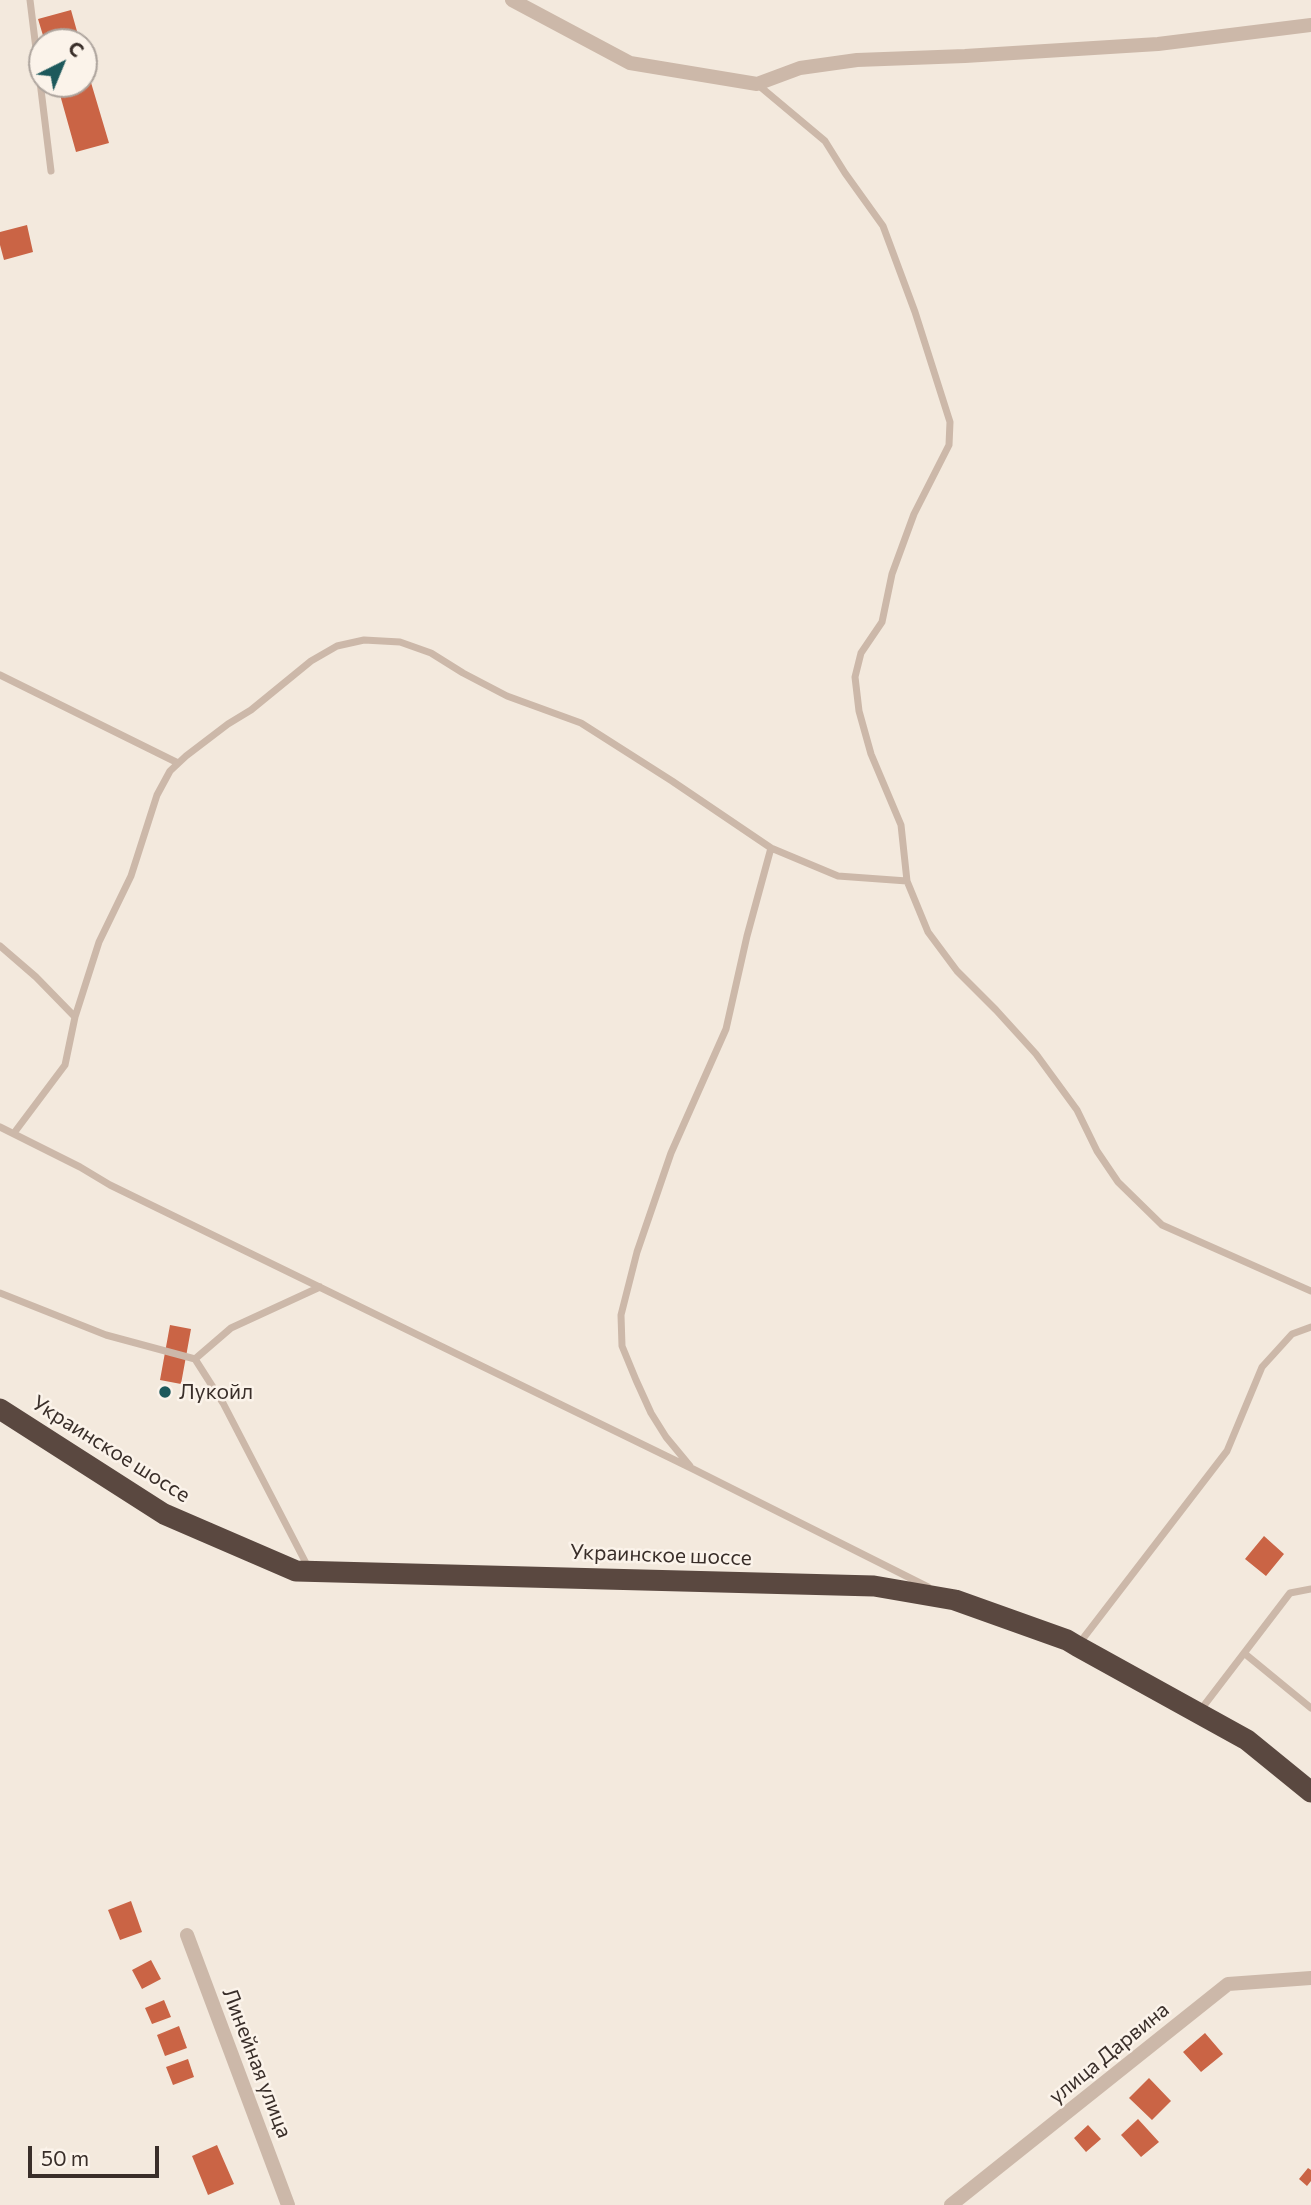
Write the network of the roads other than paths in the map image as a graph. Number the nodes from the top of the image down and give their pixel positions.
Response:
1 (30, 0) edge
2 (512, 0) edge
3 (1311, 25) edge
4 (757, 84) junction
5 (51, 172) dead end
6 (0, 675) edge
7 (178, 763) junction
8 (771, 848) junction
9 (907, 881) junction
10 (0, 946) edge
11 (75, 1017) junction
12 (0, 1127) edge
13 (14, 1133) junction
14 (320, 1287) junction
15 (1311, 1290) edge
16 (0, 1293) edge
17 (1311, 1327) edge
18 (195, 1359) junction
19 (0, 1409) edge
20 (692, 1469) junction
21 (309, 1570) junction
22 (1311, 1589) edge
23 (955, 1601) junction
24 (1077, 1646) junction
25 (1244, 1653) junction
26 (1311, 1707) edge
27 (1199, 1713) junction
28 (1311, 1792) edge
29 (187, 1936) dead end
30 (1311, 1979) edge
31 (288, 2205) edge
32 (951, 2205) edge

1 - 5 lane
2 - 4 street
3 - 4 street
4 - 9 lane
6 - 7 lane
7 - 8 lane
7 - 11 lane
8 - 9 lane
8 - 20 lane
9 - 15 lane
10 - 11 lane
11 - 13 lane
12 - 13 lane
13 - 14 lane
14 - 18 lane
14 - 20 lane
16 - 18 lane
17 - 24 lane
18 - 21 lane
19 - 21 highway, Украинское шоссе
20 - 23 lane
21 - 23 highway, Украинское шоссе
22 - 25 lane
23 - 24 highway, Украинское шоссе
24 - 27 highway, Украинское шоссе
25 - 26 lane
25 - 27 lane
27 - 28 highway, Украинское шоссе
29 - 31 street, Линейная улица
30 - 32 street, улица Дарвина

